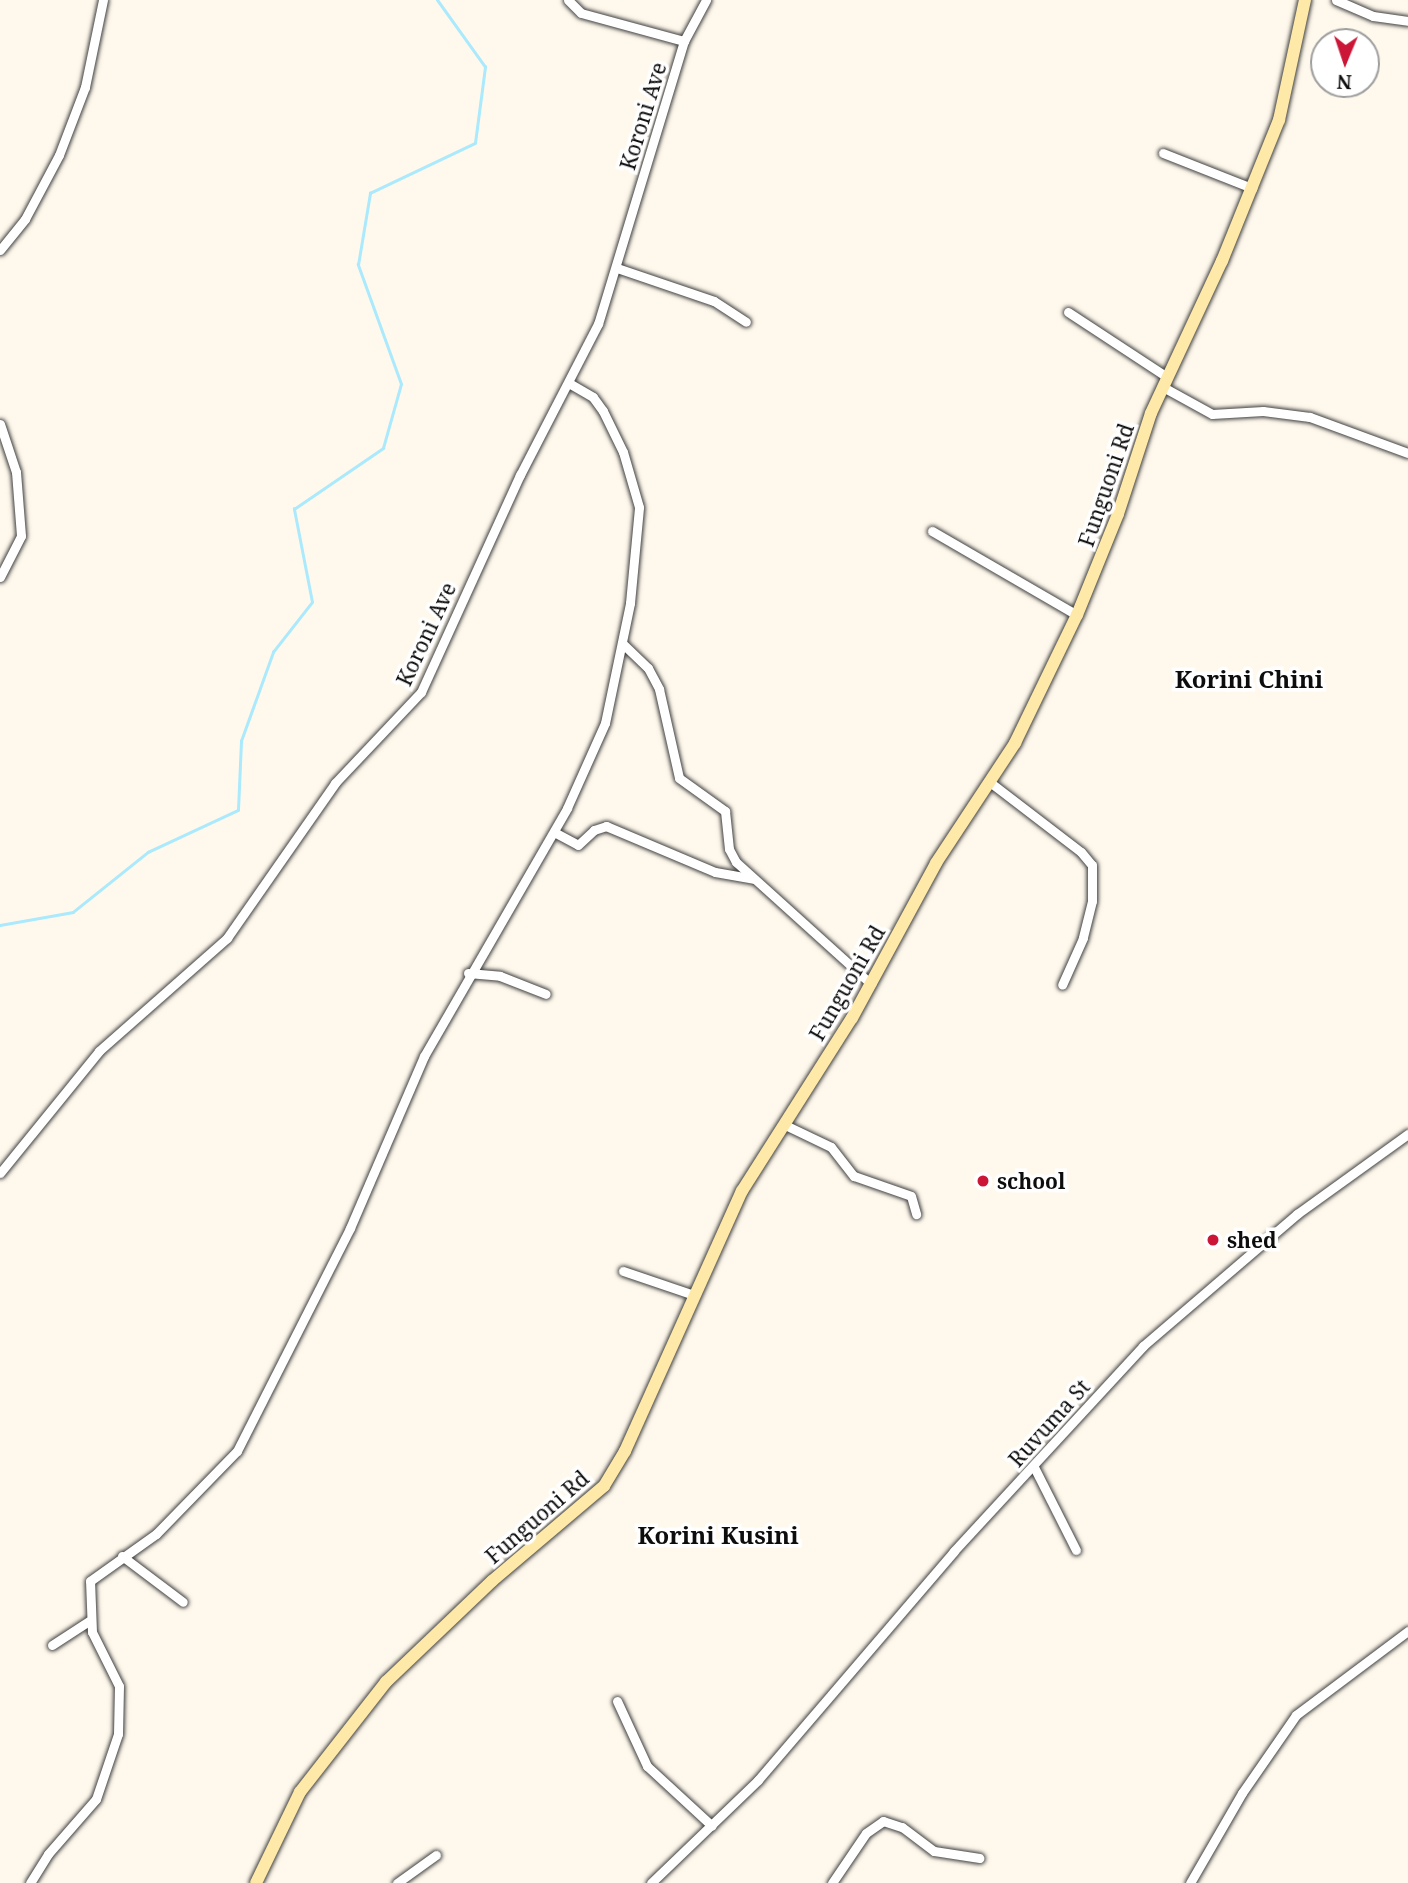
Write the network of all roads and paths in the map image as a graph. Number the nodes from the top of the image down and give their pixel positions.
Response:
1 (103, 0) edge
2 (568, 0) edge
3 (706, 0) edge
4 (1305, 0) edge
5 (1336, 0) edge
6 (1408, 21) edge
7 (684, 41) junction
8 (1163, 153) dead end
9 (1252, 188) junction
10 (0, 250) edge
11 (617, 268) junction
12 (1068, 312) dead end
13 (746, 322) dead end
14 (1165, 382) junction
15 (569, 383) junction
16 (0, 424) edge
17 (1408, 453) edge
18 (932, 531) dead end
19 (0, 577) edge
20 (1077, 615) junction
21 (623, 644) junction
22 (991, 783) junction
23 (554, 832) junction
24 (755, 879) junction
25 (468, 973) junction
26 (871, 984) junction
27 (1062, 985) dead end
28 (546, 994) dead end
29 (783, 1124) junction
30 (1408, 1134) edge
31 (0, 1172) edge
32 (916, 1214) dead end
33 (623, 1271) dead end
34 (694, 1295) junction
35 (1034, 1467) junction
36 (1076, 1550) dead end
37 (122, 1556) junction
38 (183, 1602) dead end
39 (89, 1621) junction
40 (1408, 1631) edge
41 (52, 1645) dead end
42 (617, 1701) dead end
43 (712, 1826) junction
44 (436, 1854) dead end
45 (979, 1858) dead end
46 (30, 1883) edge
47 (256, 1883) edge
48 (397, 1883) edge
49 (651, 1883) edge
50 (832, 1883) edge
51 (1190, 1883) edge

1 - 10 street
2 - 7 street
3 - 7 street, Koroni Ave
4 - 9 street, Funguoni Rd
5 - 6 street
7 - 11 street, Koroni Ave
8 - 9 street
9 - 14 street, Funguoni Rd
11 - 13 street
11 - 15 street, Koroni Ave
12 - 14 street
14 - 17 street
14 - 20 street, Funguoni Rd
15 - 21 street
15 - 31 street, Koroni Ave
16 - 19 street
18 - 20 street
20 - 22 street, Funguoni Rd
21 - 23 street
21 - 24 street
22 - 26 street, Funguoni Rd
22 - 27 street
23 - 24 street
23 - 25 street
24 - 26 street
25 - 28 street
25 - 37 street
26 - 29 street, Funguoni Rd
29 - 32 street
29 - 34 street, Funguoni Rd
30 - 35 street, Ruvuma St
33 - 34 street
34 - 47 street, Funguoni Rd
35 - 36 street
35 - 43 street, Ruvuma St
37 - 38 street
37 - 39 street
39 - 41 street
39 - 46 street
40 - 51 street
42 - 43 street
43 - 49 street, Ruvuma St
44 - 48 street
45 - 50 street

